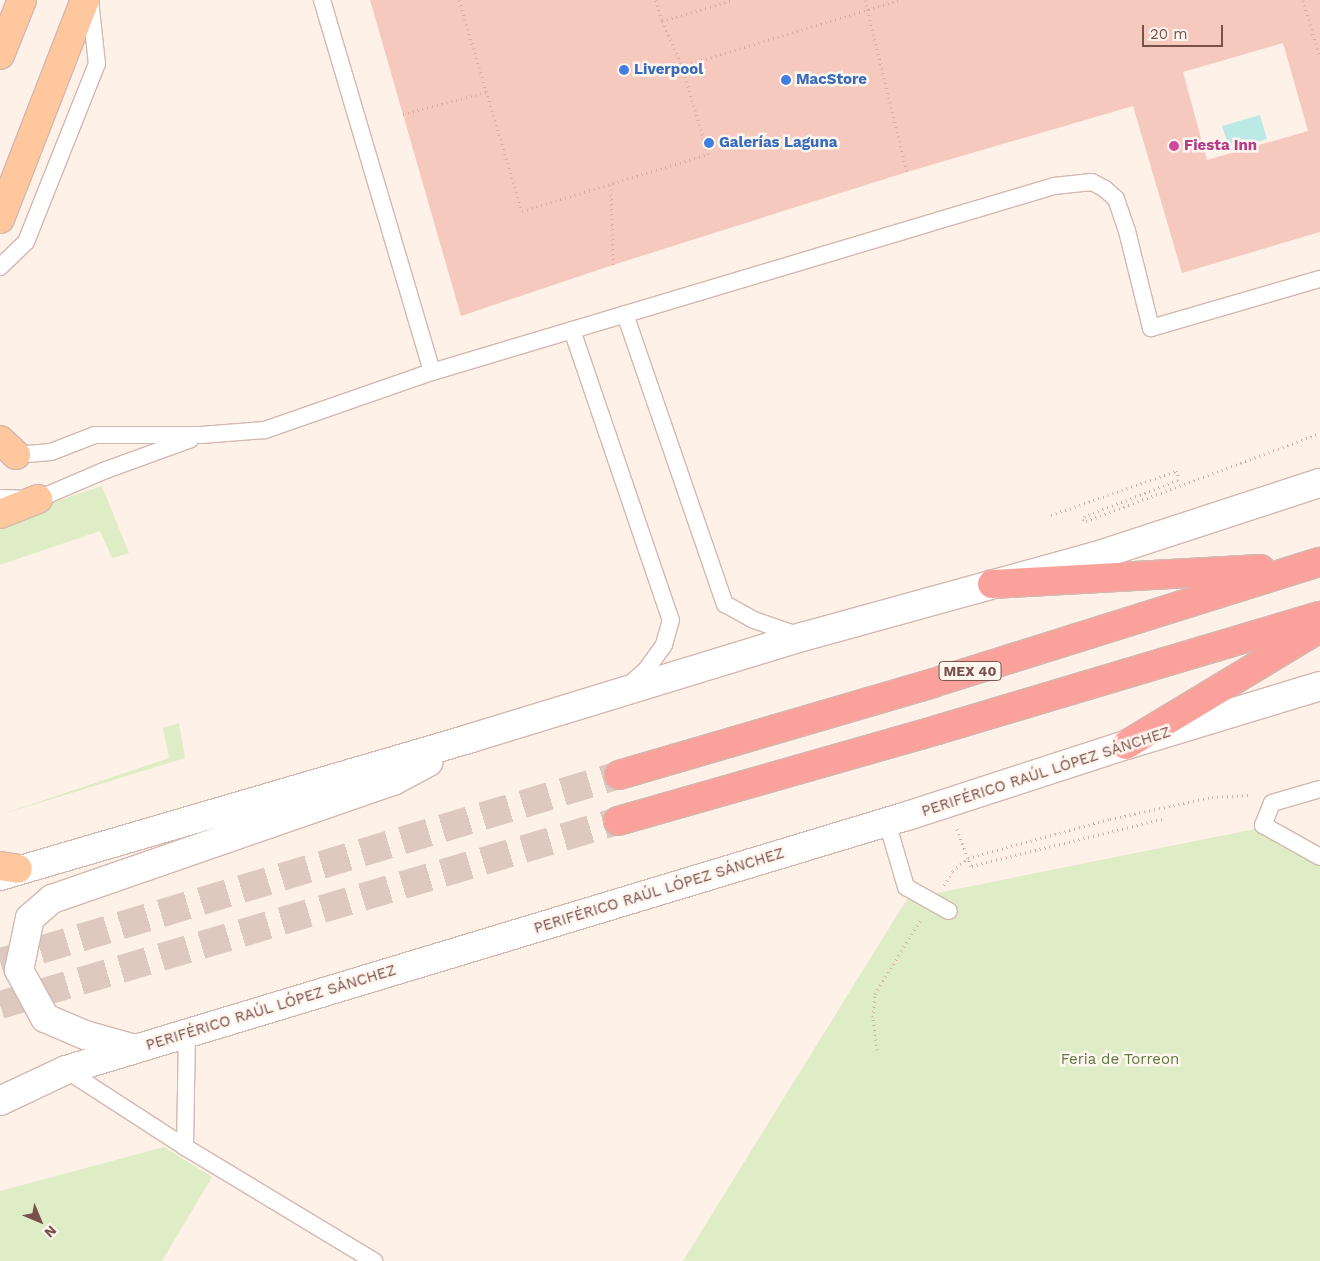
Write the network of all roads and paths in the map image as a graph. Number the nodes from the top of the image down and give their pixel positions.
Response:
1 (22, 0) edge
2 (85, 0) edge
3 (90, 0) edge
4 (322, 0) edge
5 (459, 0) edge
6 (656, 0) edge
7 (733, 0) edge
8 (865, 0) edge
9 (899, 0) edge
10 (1303, 0) edge
11 (869, 9) junction
12 (662, 21) junction
13 (0, 55) edge
14 (1320, 58) edge
15 (682, 66) junction
16 (487, 92) junction
17 (403, 114) dead end
18 (907, 172) dead end
19 (611, 184) junction
20 (0, 219) edge
21 (614, 265) dead end
22 (0, 267) edge
23 (1320, 279) edge
24 (625, 314) junction
25 (572, 330) junction
26 (432, 372) junction
27 (1320, 433) edge
28 (201, 435) junction
29 (5, 448) edge
30 (1318, 483) edge
31 (0, 498) edge
32 (38, 499) junction
33 (0, 514) edge
34 (1051, 515) dead end
35 (1311, 564) edge
36 (992, 584) junction
37 (1320, 616) edge
38 (1320, 628) edge
39 (802, 637) junction
40 (1320, 686) edge
41 (614, 695) junction
42 (468, 739) junction
43 (1126, 745) junction
44 (619, 775) tunnel mouth
45 (1320, 789) edge
46 (1272, 803) junction
47 (946, 804) junction
48 (1162, 819) dead end
49 (618, 821) tunnel mouth
50 (887, 822) junction
51 (1320, 857) edge
52 (968, 858) junction
53 (6, 870) edge
54 (932, 902) junction
55 (949, 911) dead end
56 (187, 1033) junction
57 (135, 1049) junction
58 (877, 1050) dead end
59 (66, 1070) junction
60 (0, 1101) edge
61 (185, 1147) junction
62 (374, 1261) edge

1 - 13 main road
2 - 20 main road
3 - 22 lane
4 - 26 lane
5 - 16 path
6 - 12 path
7 - 12 path
8 - 11 path
9 - 11 path
10 - 14 path
11 - 15 path
11 - 18 path
12 - 15 path
15 - 19 path
16 - 17 path
16 - 19 path
19 - 21 path
23 - 24 lane
24 - 25 lane
24 - 39 lane
25 - 26 lane
25 - 41 lane
26 - 28 lane
27 - 34 path
28 - 29 lane
28 - 32 lane
30 - 36 main road
31 - 32 lane
32 - 33 main road
35 - 36 highway
35 - 44 highway, MEX 40
36 - 39 main road
37 - 49 highway
38 - 43 highway
39 - 41 main road
40 - 43 main road, PERIFÉRICO RAÚL LÓPEZ SÁNCHEZ
41 - 42 main road
42 - 53 main road
42 - 57 main road
43 - 47 main road, PERIFÉRICO RAÚL LÓPEZ SÁNCHEZ
45 - 46 lane
46 - 51 lane
46 - 52 path
47 - 50 main road, PERIFÉRICO RAÚL LÓPEZ SÁNCHEZ
47 - 52 path
48 - 52 path
50 - 54 lane
50 - 56 main road, PERIFÉRICO RAÚL LÓPEZ SÁNCHEZ
52 - 54 path
54 - 55 lane
54 - 58 path
56 - 57 main road, PERIFÉRICO RAÚL LÓPEZ SÁNCHEZ
56 - 61 lane
57 - 59 main road, PERIFÉRICO RAÚL LÓPEZ SÁNCHEZ
59 - 60 main road, PERIFÉRICO RAÚL LÓPEZ SÁNCHEZ
59 - 61 lane
61 - 62 lane

